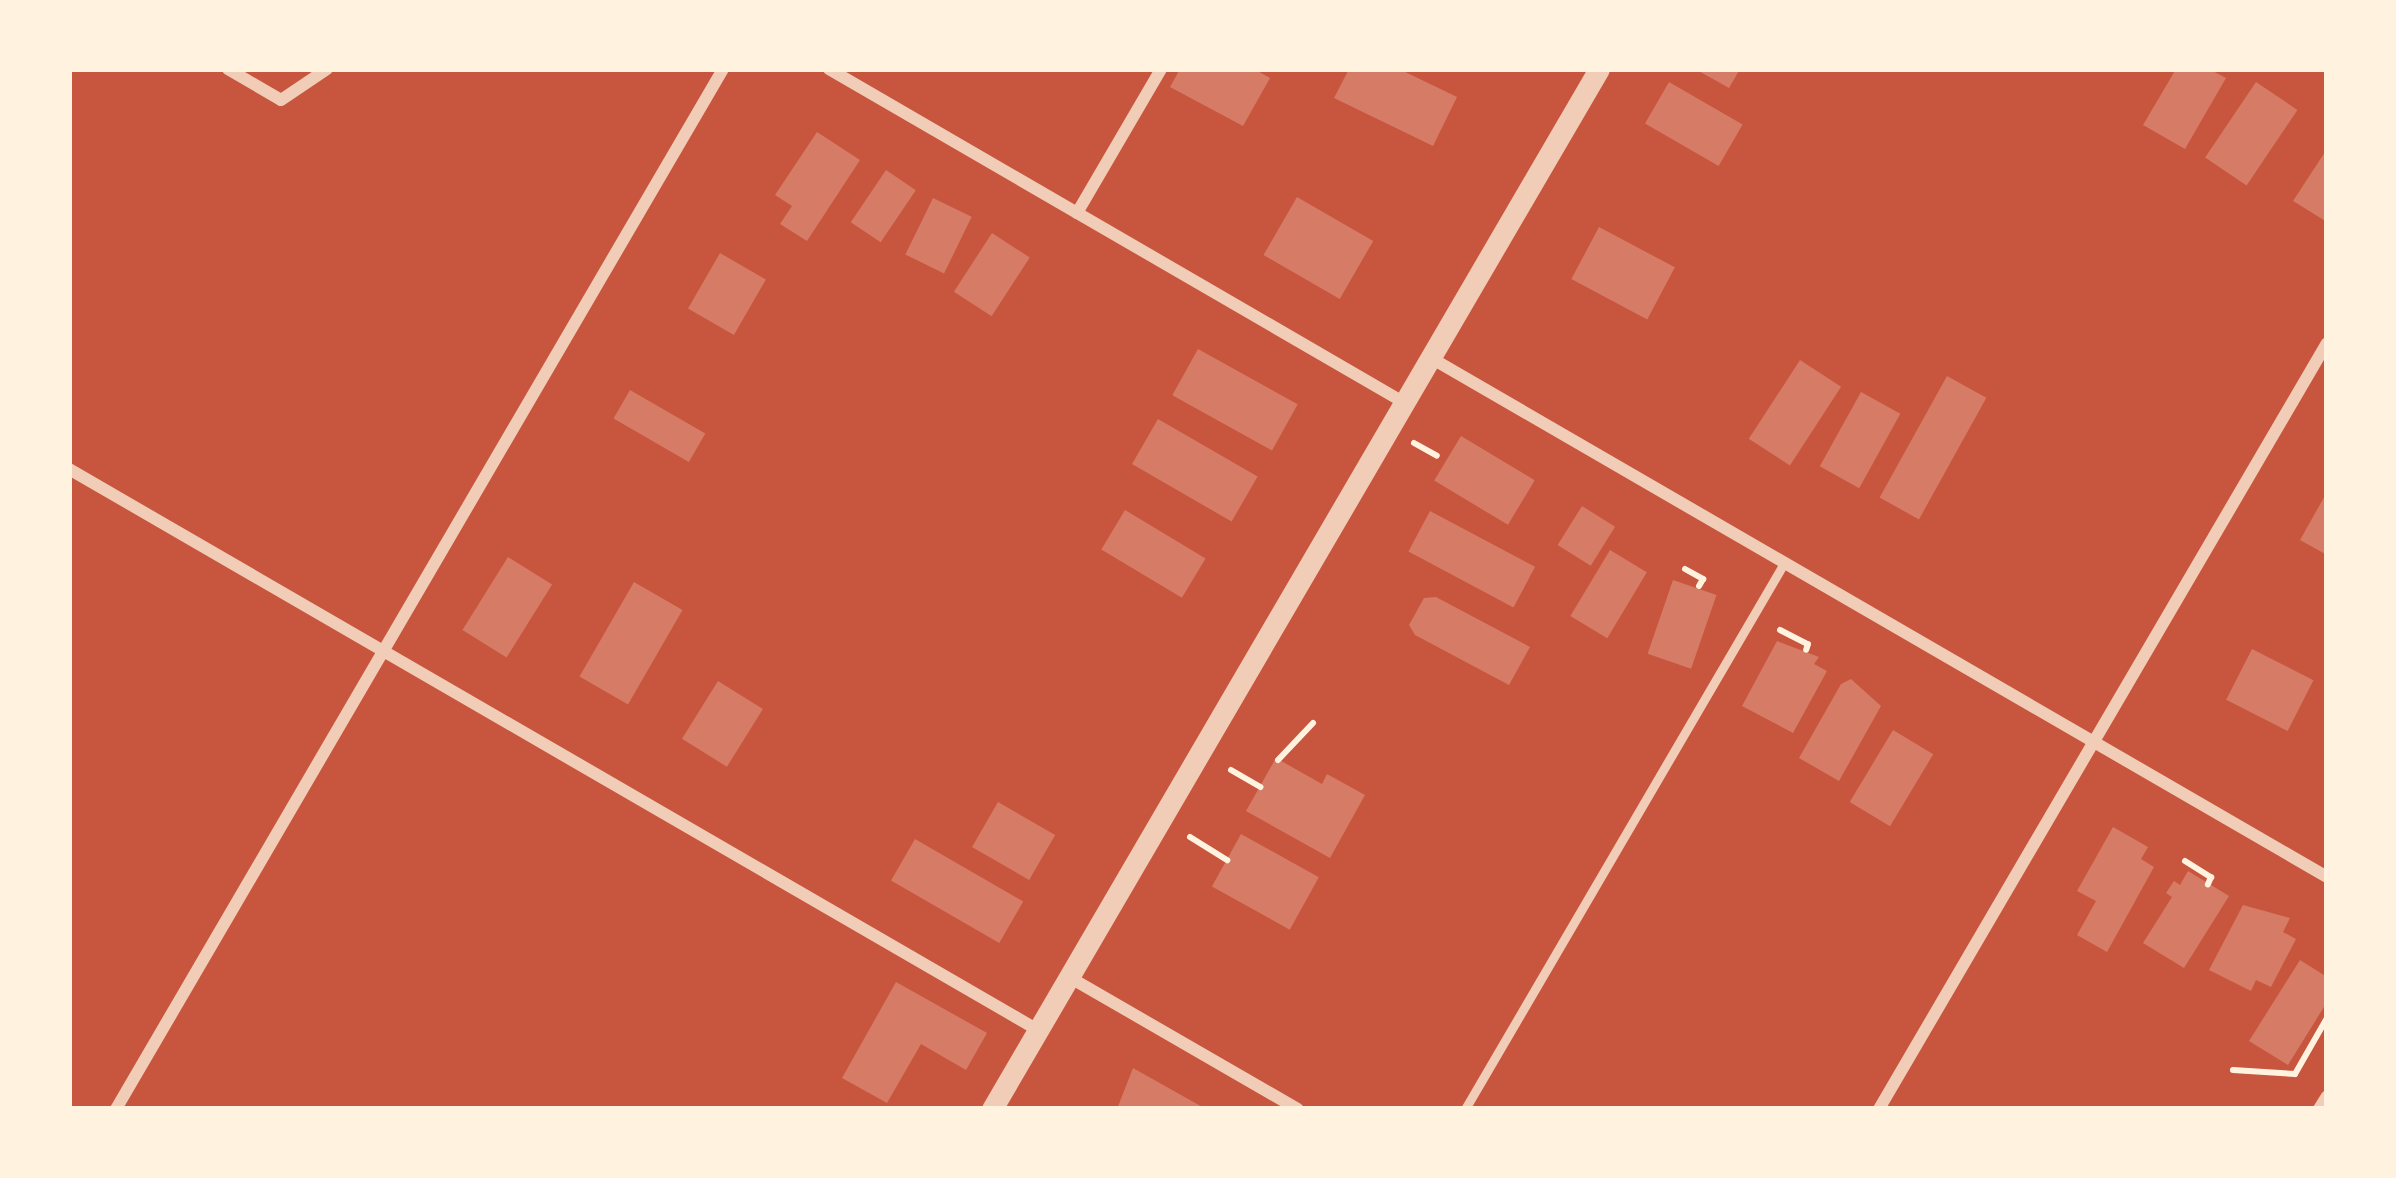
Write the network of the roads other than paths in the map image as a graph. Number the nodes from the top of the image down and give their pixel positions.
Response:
1 (228, 69) edge
2 (327, 69) edge
3 (723, 69) edge
4 (829, 69) edge
5 (1161, 69) edge
6 (1600, 69) edge
7 (1077, 213) junction
8 (2327, 343) edge
9 (1431, 358) junction
10 (1405, 403) junction
11 (69, 469) edge
12 (1784, 563) junction
13 (383, 651) junction
14 (2093, 742) junction
15 (2327, 878) edge
16 (1069, 976) junction
17 (1038, 1030) junction
18 (2327, 1096) edge
19 (116, 1109) edge
20 (992, 1109) edge
21 (1298, 1109) edge
22 (1465, 1109) edge
23 (1879, 1109) edge
24 (2319, 1109) edge

1 - 2 street
3 - 13 street
4 - 7 street
5 - 7 street
6 - 9 street
7 - 10 street
8 - 14 street
9 - 10 street
9 - 12 street
10 - 16 street
11 - 13 street
12 - 14 street
12 - 22 lane
13 - 17 street
13 - 19 street
14 - 15 street
14 - 23 street
16 - 17 street
16 - 21 street
17 - 20 street
18 - 24 street

